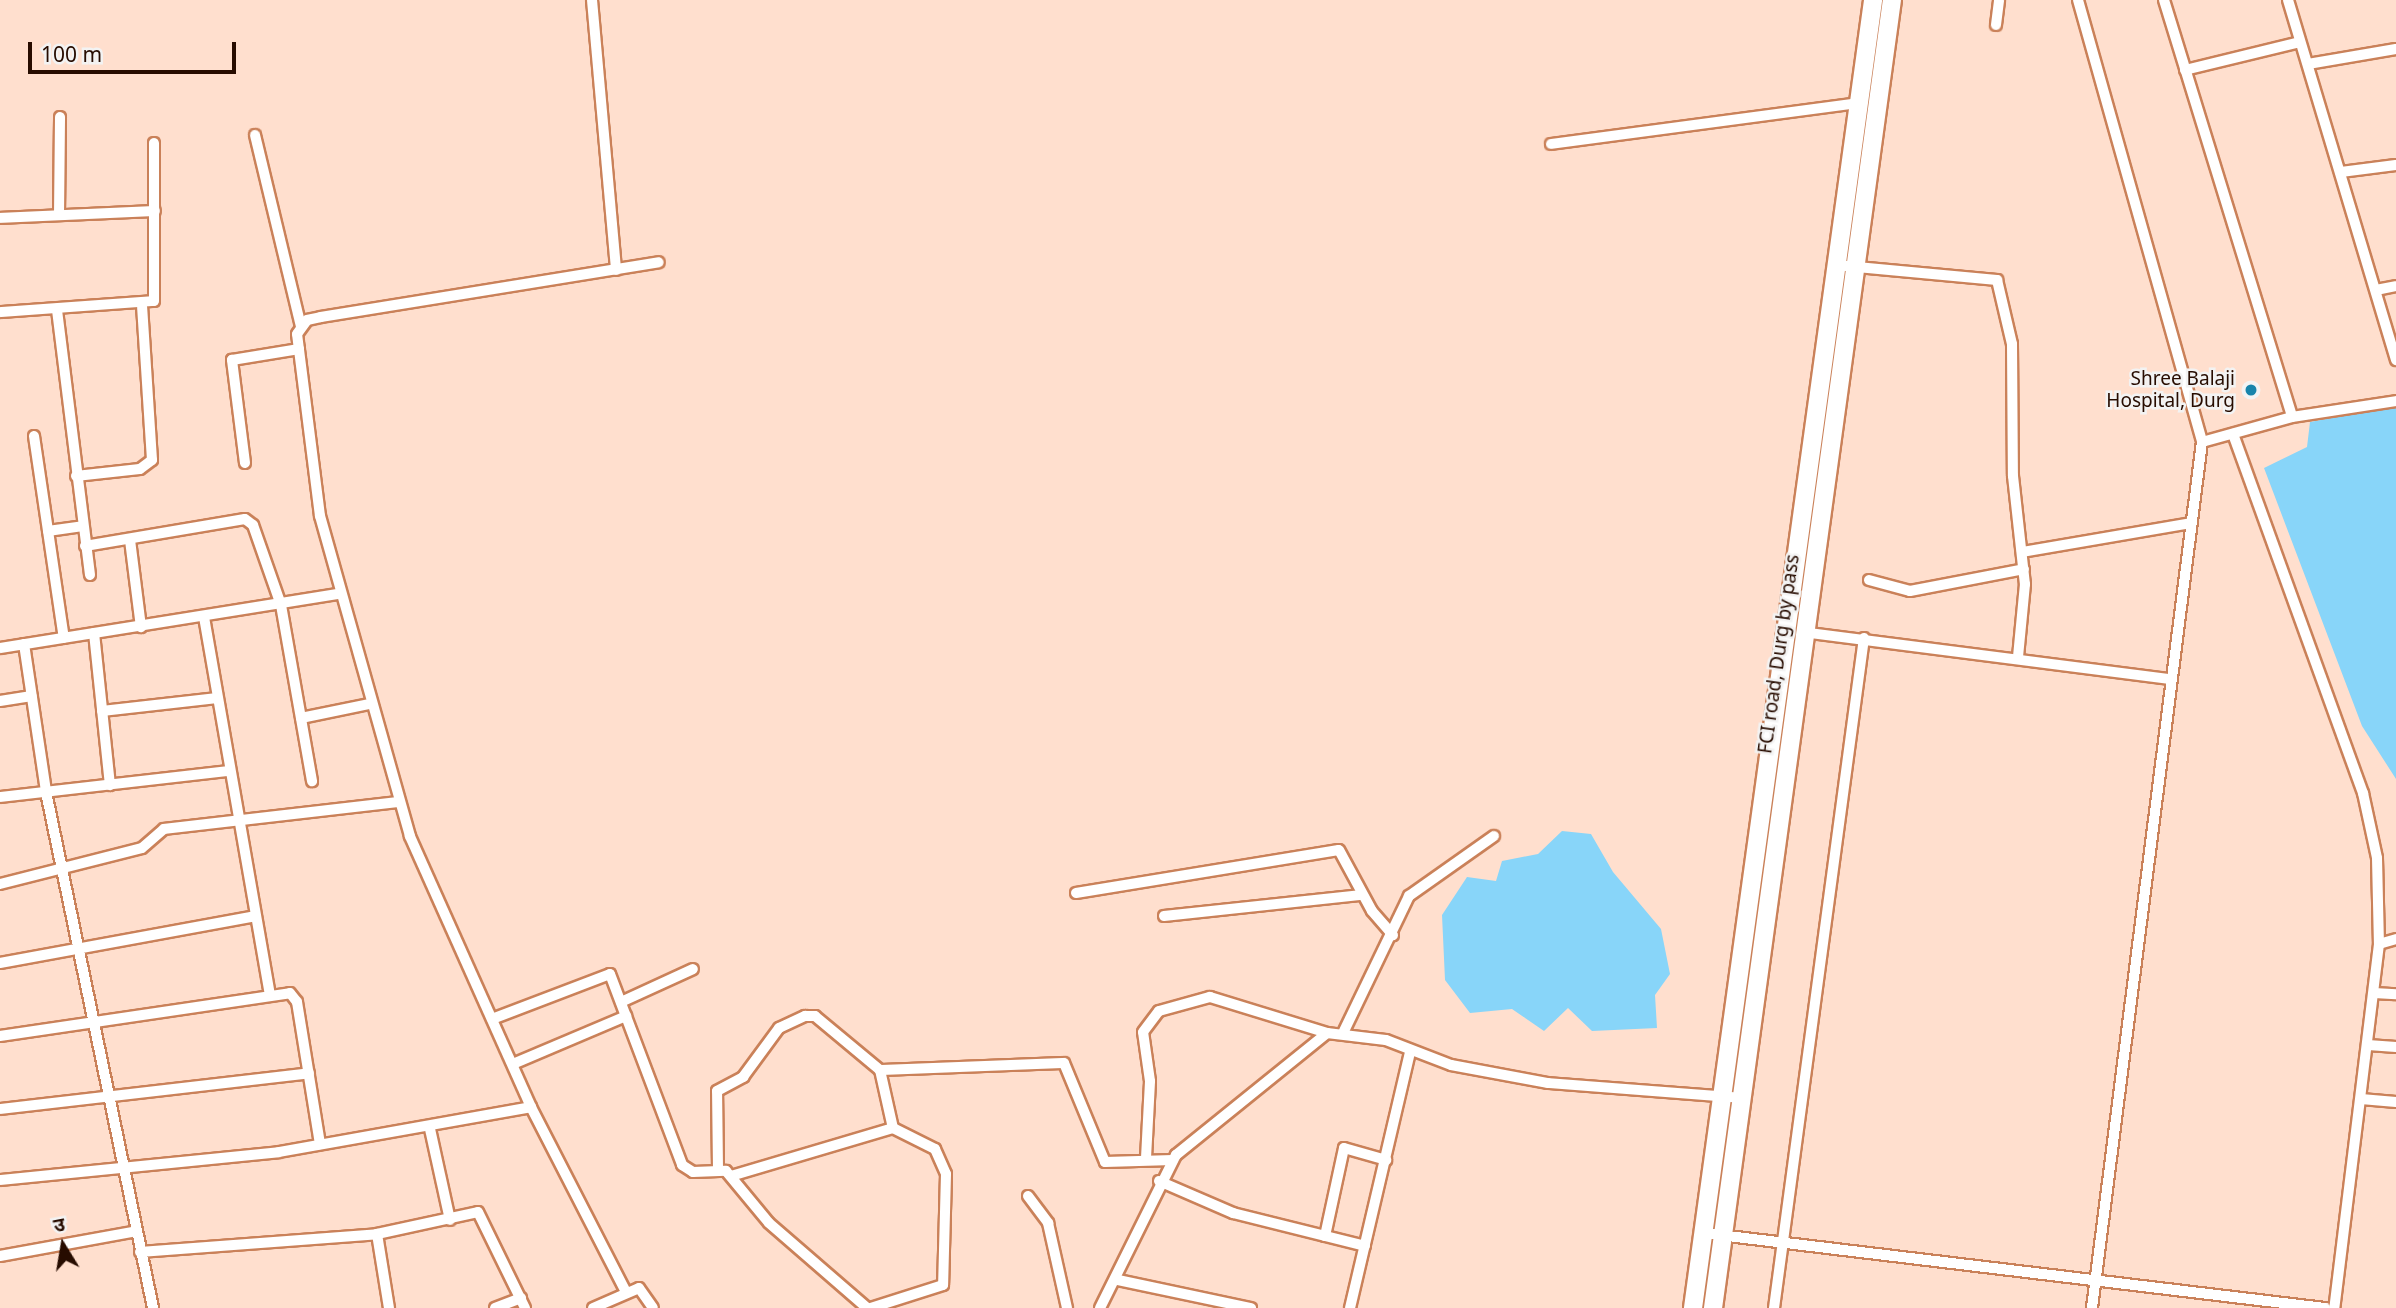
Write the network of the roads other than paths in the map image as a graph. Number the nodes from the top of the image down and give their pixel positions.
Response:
1 (592, 0) edge
2 (1873, 0) edge
3 (1892, 0) edge
4 (1999, 0) edge
5 (2078, 0) edge
6 (2164, 0) edge
7 (2288, 0) edge
8 (1996, 25) dead end
9 (2301, 42) junction
10 (2396, 48) edge
11 (2308, 64) junction
12 (2185, 70) junction
13 (1858, 103) junction
14 (60, 117) dead end
15 (255, 135) dead end
16 (154, 143) dead end
17 (1551, 144) dead end
18 (2396, 165) edge
19 (2341, 172) junction
20 (155, 211) junction
21 (60, 215) junction
22 (0, 218) edge
23 (659, 262) dead end
24 (1835, 265) junction
25 (1854, 267) junction
26 (616, 270) junction
27 (2396, 286) edge
28 (2376, 290) junction
29 (142, 307) junction
30 (57, 310) junction
31 (0, 312) edge
32 (300, 326) junction
33 (299, 349) junction
34 (2396, 360) edge
35 (2396, 401) edge
36 (2292, 417) junction
37 (2233, 434) junction
38 (33, 436) dead end
39 (2202, 442) junction
40 (245, 463) dead end
41 (76, 476) junction
42 (2192, 523) junction
43 (83, 526) junction
44 (48, 531) junction
45 (130, 540) junction
46 (85, 546) junction
47 (2022, 552) junction
48 (2024, 569) junction
49 (90, 575) dead end
50 (1869, 580) dead end
51 (339, 594) junction
52 (281, 605) junction
53 (204, 617) junction
54 (141, 626) junction
55 (1802, 632) junction
56 (94, 634) junction
57 (65, 638) junction
58 (1864, 638) junction
59 (24, 644) junction
60 (0, 648) edge
61 (2018, 657) junction
62 (2171, 679) junction
63 (32, 696) junction
64 (217, 698) junction
65 (0, 701) edge
66 (369, 704) junction
67 (102, 711) junction
68 (301, 718) junction
69 (229, 771) junction
70 (312, 781) dead end
71 (110, 785) junction
72 (46, 792) junction
73 (0, 797) edge
74 (399, 803) junction
75 (238, 822) junction
76 (1494, 836) dead end
77 (62, 869) junction
78 (0, 884) edge
79 (1076, 893) dead end
80 (1362, 895) junction
81 (255, 916) junction
82 (1164, 916) dead end
83 (1393, 935) junction
84 (2396, 939) edge
85 (2379, 944) junction
86 (80, 947) junction
87 (1, 964) edge
88 (693, 969) dead end
89 (2374, 993) junction
90 (2396, 994) edge
91 (270, 995) junction
92 (621, 1002) junction
93 (626, 1016) junction
94 (492, 1019) junction
95 (97, 1020) junction
96 (1344, 1031) junction
97 (1327, 1033) junction
98 (0, 1036) edge
99 (2368, 1045) junction
100 (2396, 1046) edge
101 (1409, 1052) junction
102 (513, 1064) junction
103 (880, 1070) junction
104 (309, 1073) junction
105 (112, 1094) junction
106 (1722, 1098) junction
107 (1741, 1098) junction
108 (2361, 1099) junction
109 (2396, 1102) edge
110 (531, 1107) junction
111 (0, 1109) edge
112 (893, 1128) junction
113 (430, 1129) junction
114 (320, 1144) junction
115 (1146, 1158) junction
116 (1173, 1160) junction
117 (1386, 1160) junction
118 (718, 1169) junction
119 (127, 1171) junction
120 (731, 1176) junction
121 (0, 1181) edge
122 (1160, 1181) junction
123 (1028, 1196) dead end
124 (450, 1220) junction
125 (137, 1231) junction
126 (1703, 1233) junction
127 (377, 1234) junction
128 (1325, 1236) junction
129 (1723, 1236) junction
130 (1782, 1245) junction
131 (1365, 1246) junction
132 (140, 1252) junction
133 (0, 1256) edge
134 (1118, 1280) junction
135 (2095, 1284) junction
136 (626, 1292) junction
137 (523, 1303) edge
138 (1071, 1306) edge
139 (153, 1308) edge
140 (381, 1308) edge
141 (389, 1308) edge
142 (495, 1308) edge
143 (593, 1308) edge
144 (653, 1308) edge
145 (869, 1308) edge
146 (1100, 1308) edge
147 (1251, 1308) edge
148 (1350, 1308) edge
149 (1693, 1308) edge
150 (1713, 1308) edge
151 (1773, 1308) edge
152 (2092, 1308) edge
153 (2325, 1308) edge
154 (2334, 1308) edge

1 - 26 street
2 - 13 main road, FCI road, Durg by pass
3 - 25 main road, FCI road, Durg by pass
4 - 8 street
5 - 39 street
6 - 12 street
7 - 9 street
9 - 11 street
9 - 12 street
10 - 11 street
11 - 19 street
12 - 36 street
13 - 17 street
13 - 24 main road, FCI road, Durg by pass
14 - 21 street
15 - 32 street
16 - 20 street
18 - 19 street
19 - 28 street
20 - 21 street
20 - 29 street
21 - 22 street
23 - 26 street
24 - 25 street
24 - 106 main road, FCI road, Durg by pass
25 - 47 street
25 - 55 main road, FCI road, Durg by pass
26 - 32 street
27 - 28 street
28 - 34 street
29 - 30 street
29 - 41 street
30 - 31 street
30 - 41 street
32 - 33 street
33 - 40 street
33 - 51 street
35 - 36 street
36 - 37 street
37 - 39 street
37 - 85 street
38 - 44 street
39 - 42 street
41 - 43 street
42 - 47 street
42 - 62 street
43 - 44 street
43 - 46 street
44 - 57 street
45 - 46 street
45 - 52 street
45 - 54 street
46 - 49 street
47 - 48 street
48 - 50 street
48 - 61 street
51 - 52 street
51 - 66 street
52 - 53 street
52 - 68 street
53 - 54 street
53 - 64 street
54 - 56 street
55 - 58 street
55 - 107 main road, FCI road, Durg by pass
56 - 57 street
56 - 67 street
57 - 59 street
58 - 61 street
58 - 130 street
59 - 60 street
59 - 63 street
61 - 62 street
62 - 135 street
63 - 65 street
63 - 72 street
64 - 67 street
64 - 69 street
66 - 68 street
66 - 74 street
67 - 71 street
68 - 70 street
69 - 71 street
69 - 75 street
71 - 72 street
72 - 73 street
72 - 77 street
74 - 75 street
74 - 94 street
75 - 77 street
75 - 81 street
76 - 83 street
77 - 78 street
77 - 86 street
79 - 80 street
80 - 82 street
80 - 83 street
81 - 86 street
81 - 91 street
83 - 96 street
84 - 85 street
85 - 89 street
86 - 87 street
86 - 95 street
88 - 92 street
89 - 90 street
89 - 99 street
91 - 95 street
91 - 104 street
92 - 93 street
92 - 94 street
93 - 102 street
93 - 118 street
94 - 102 street
95 - 98 street
95 - 105 street
96 - 97 street
96 - 101 street
97 - 115 street
97 - 116 street
99 - 100 street
99 - 108 street
101 - 106 street
101 - 117 street
102 - 110 street
103 - 112 street
103 - 115 street
103 - 118 street
104 - 105 street
104 - 114 street
105 - 111 street
105 - 119 street
106 - 107 street
106 - 126 main road, FCI road, Durg by pass
107 - 129 main road, FCI road, Durg by pass
108 - 109 street
108 - 154 street
110 - 113 street
110 - 136 street
112 - 120 street
112 - 145 street
113 - 114 street
113 - 124 street
114 - 119 street
115 - 116 street
116 - 122 street
117 - 128 street
117 - 131 street
118 - 120 street
119 - 121 street
119 - 125 street
120 - 145 street
122 - 128 street
122 - 134 street
123 - 138 street
124 - 127 street
124 - 137 street
125 - 132 street
125 - 133 street
126 - 129 street
126 - 149 main road, FCI road, Durg by pass
127 - 132 street
127 - 141 street
128 - 131 street
129 - 130 street
129 - 150 main road, FCI road, Durg by pass
130 - 135 street
130 - 151 street
131 - 148 street
132 - 139 street
134 - 146 street
134 - 147 street
135 - 152 street
135 - 153 street
136 - 143 street
136 - 144 street
137 - 142 street
140 - 141 street

